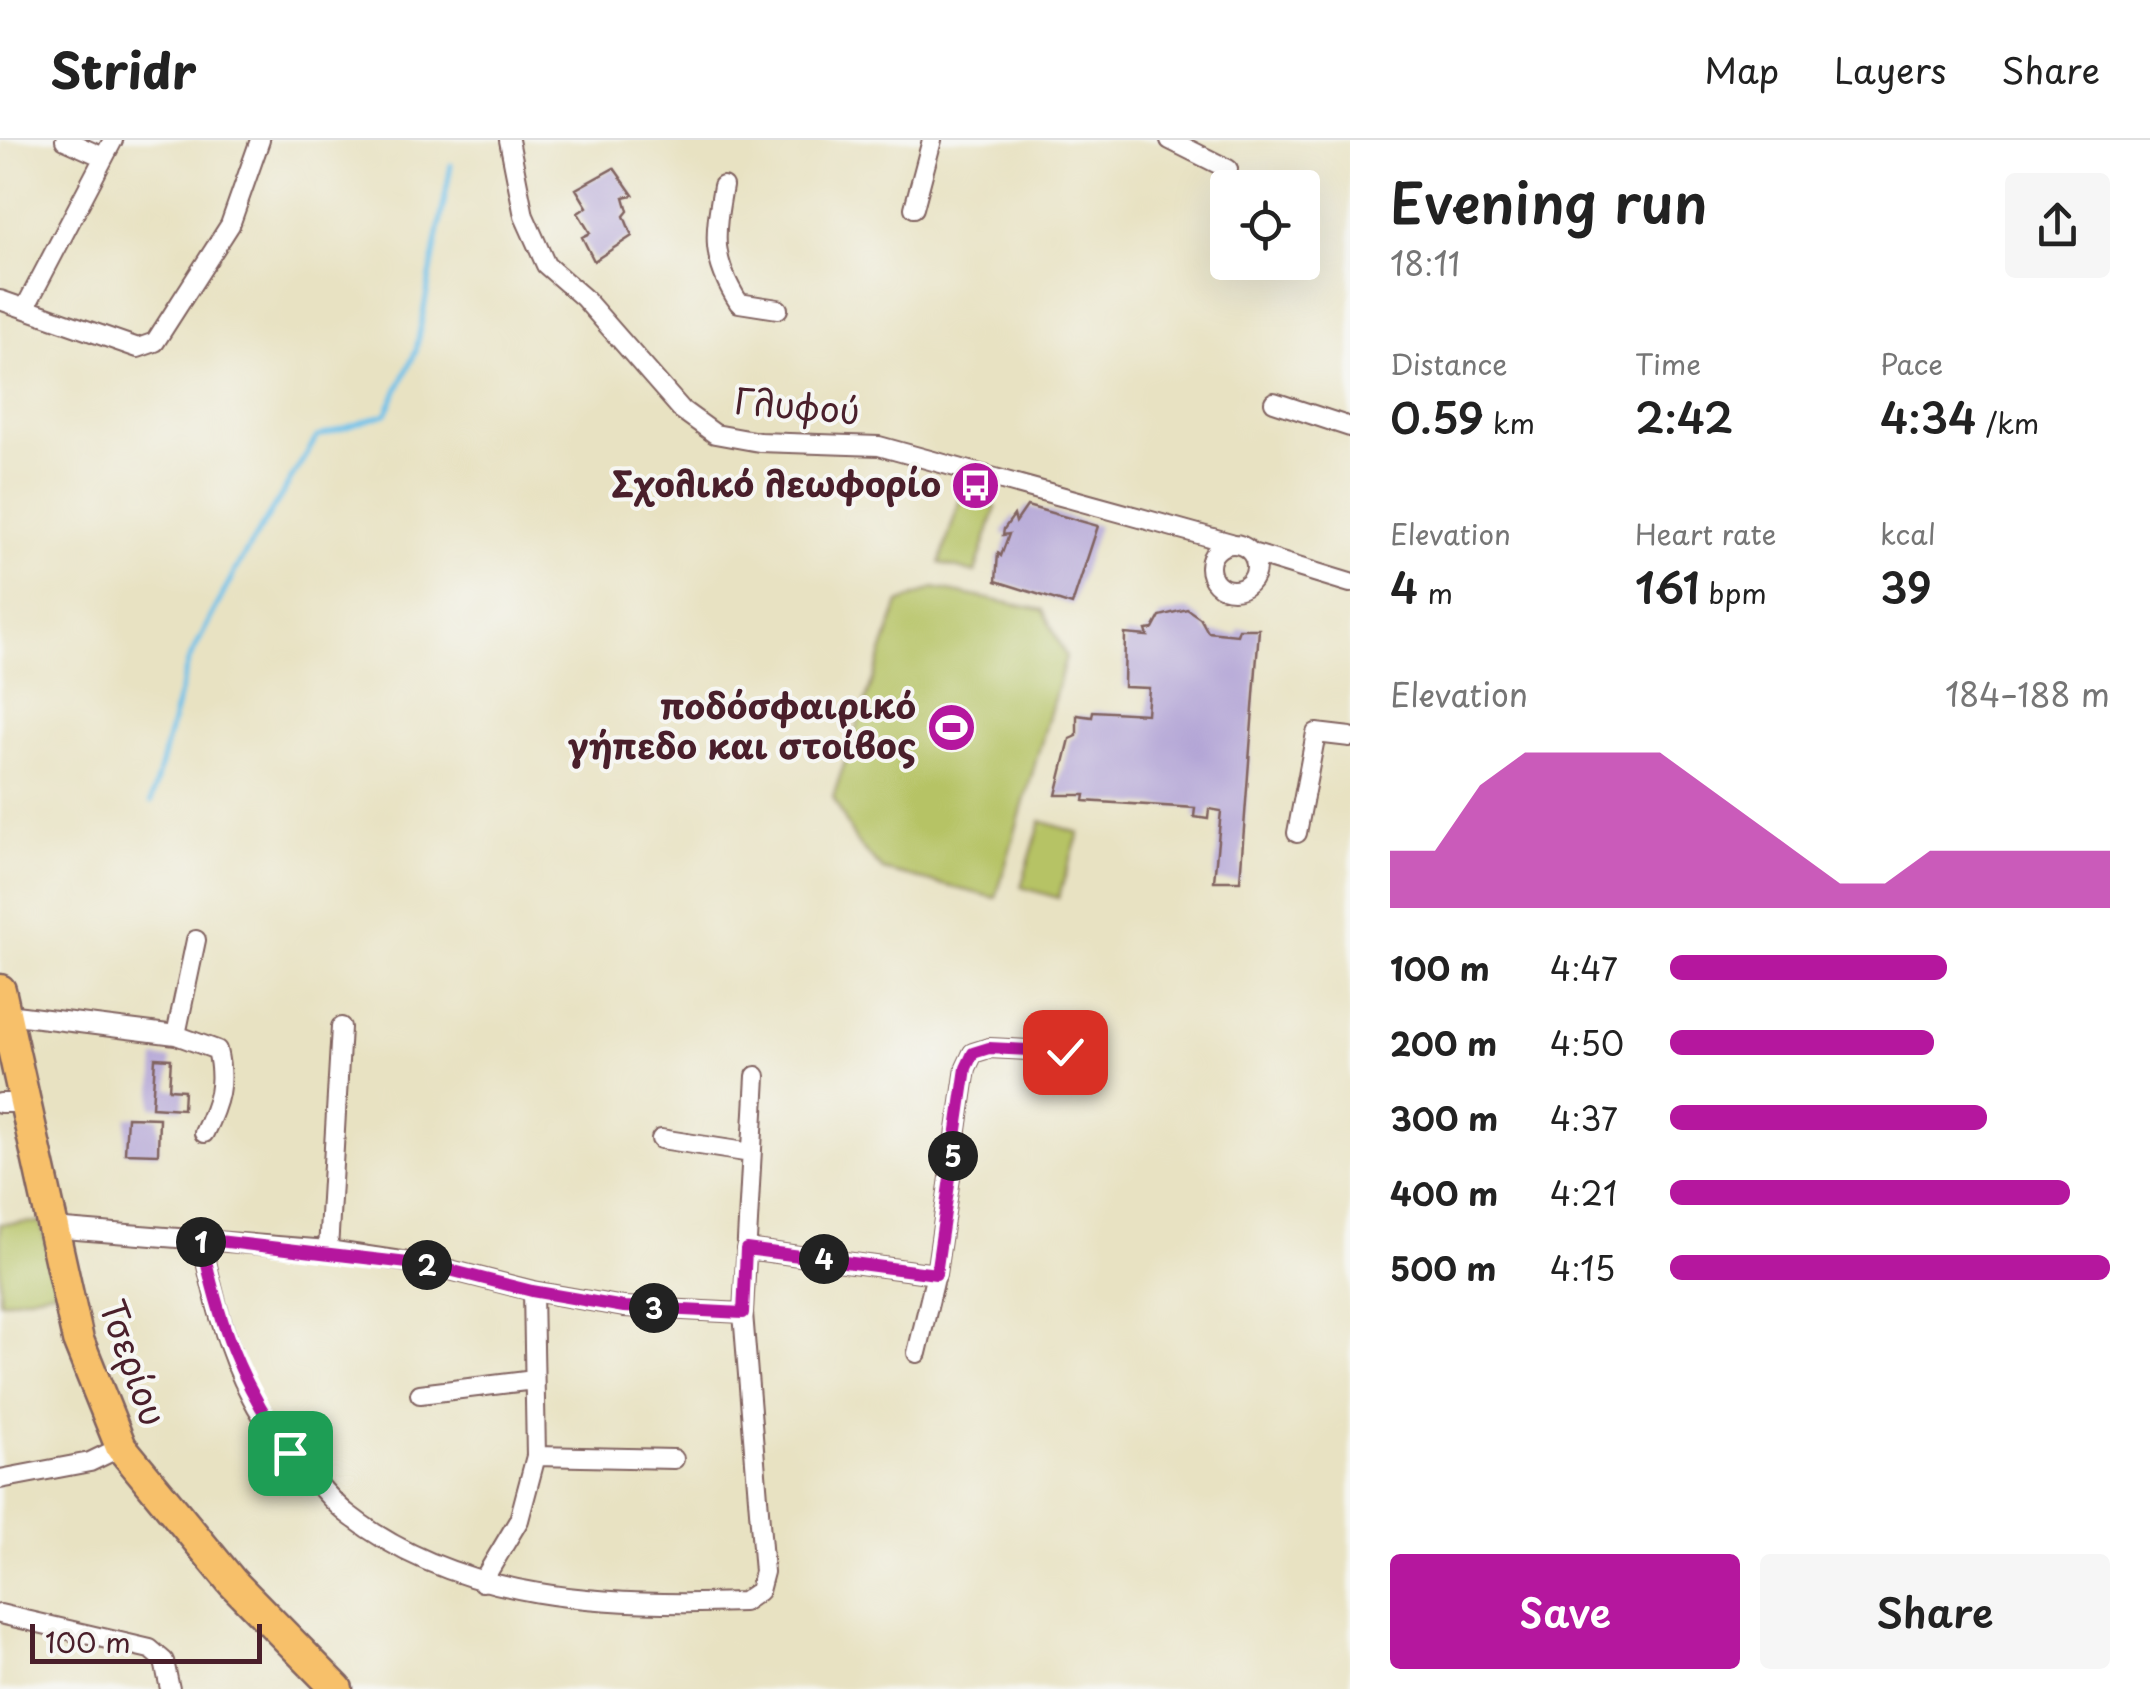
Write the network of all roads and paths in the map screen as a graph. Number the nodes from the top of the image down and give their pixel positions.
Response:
1 (65, 140) edge
2 (113, 140) edge
3 (260, 140) edge
4 (509, 140) edge
5 (932, 140) edge
6 (1170, 140) edge
7 (103, 157) junction
8 (1228, 169) dead end
9 (723, 186) dead end
10 (914, 208) dead end
11 (0, 300) edge
12 (26, 308) junction
13 (778, 309) dead end
14 (1274, 402) dead end
15 (1350, 427) edge
16 (1230, 544) junction
17 (1252, 553) junction
18 (1350, 583) edge
19 (1350, 737) edge
20 (1297, 833) dead end
21 (196, 940) dead end
22 (4, 1002) edge
23 (340, 1028) dead end
24 (176, 1035) junction
25 (1065, 1052) dead end
26 (756, 1076) dead end
27 (14, 1103) edge
28 (204, 1133) dead end
29 (662, 1139) dead end
30 (752, 1153) junction
31 (52, 1228) junction
32 (201, 1239) junction
33 (746, 1249) junction
34 (328, 1250) junction
35 (936, 1274) junction
36 (532, 1291) junction
37 (743, 1313) junction
38 (917, 1353) dead end
39 (534, 1380) junction
40 (420, 1394) dead end
41 (121, 1447) junction
42 (536, 1456) junction
43 (674, 1459) dead end
44 (0, 1478) edge
45 (482, 1582) junction
46 (0, 1614) edge
47 (170, 1689) edge
48 (337, 1689) edge

1 - 7 street
2 - 7 street
3 - 12 street
4 - 16 street, Γλυφού
5 - 10 street
6 - 8 street
7 - 12 street
9 - 13 street
11 - 12 street
14 - 15 street
16 - 17 street
16 - 17 street
17 - 18 street
19 - 20 street
21 - 24 street
22 - 24 street
22 - 27 main road, Τσερίου
23 - 34 street
24 - 28 street
25 - 35 street
26 - 30 street
27 - 31 main road, Τσερίου
29 - 30 street
30 - 33 street
31 - 32 street
31 - 41 main road, Τσερίου
32 - 34 street
32 - 45 street
33 - 35 street
33 - 37 street
34 - 36 street
35 - 38 street
36 - 37 street
36 - 39 street
37 - 45 street
39 - 40 street
39 - 42 street
41 - 44 street
41 - 48 main road, Τσερίου
42 - 43 street
42 - 45 street
46 - 47 street

